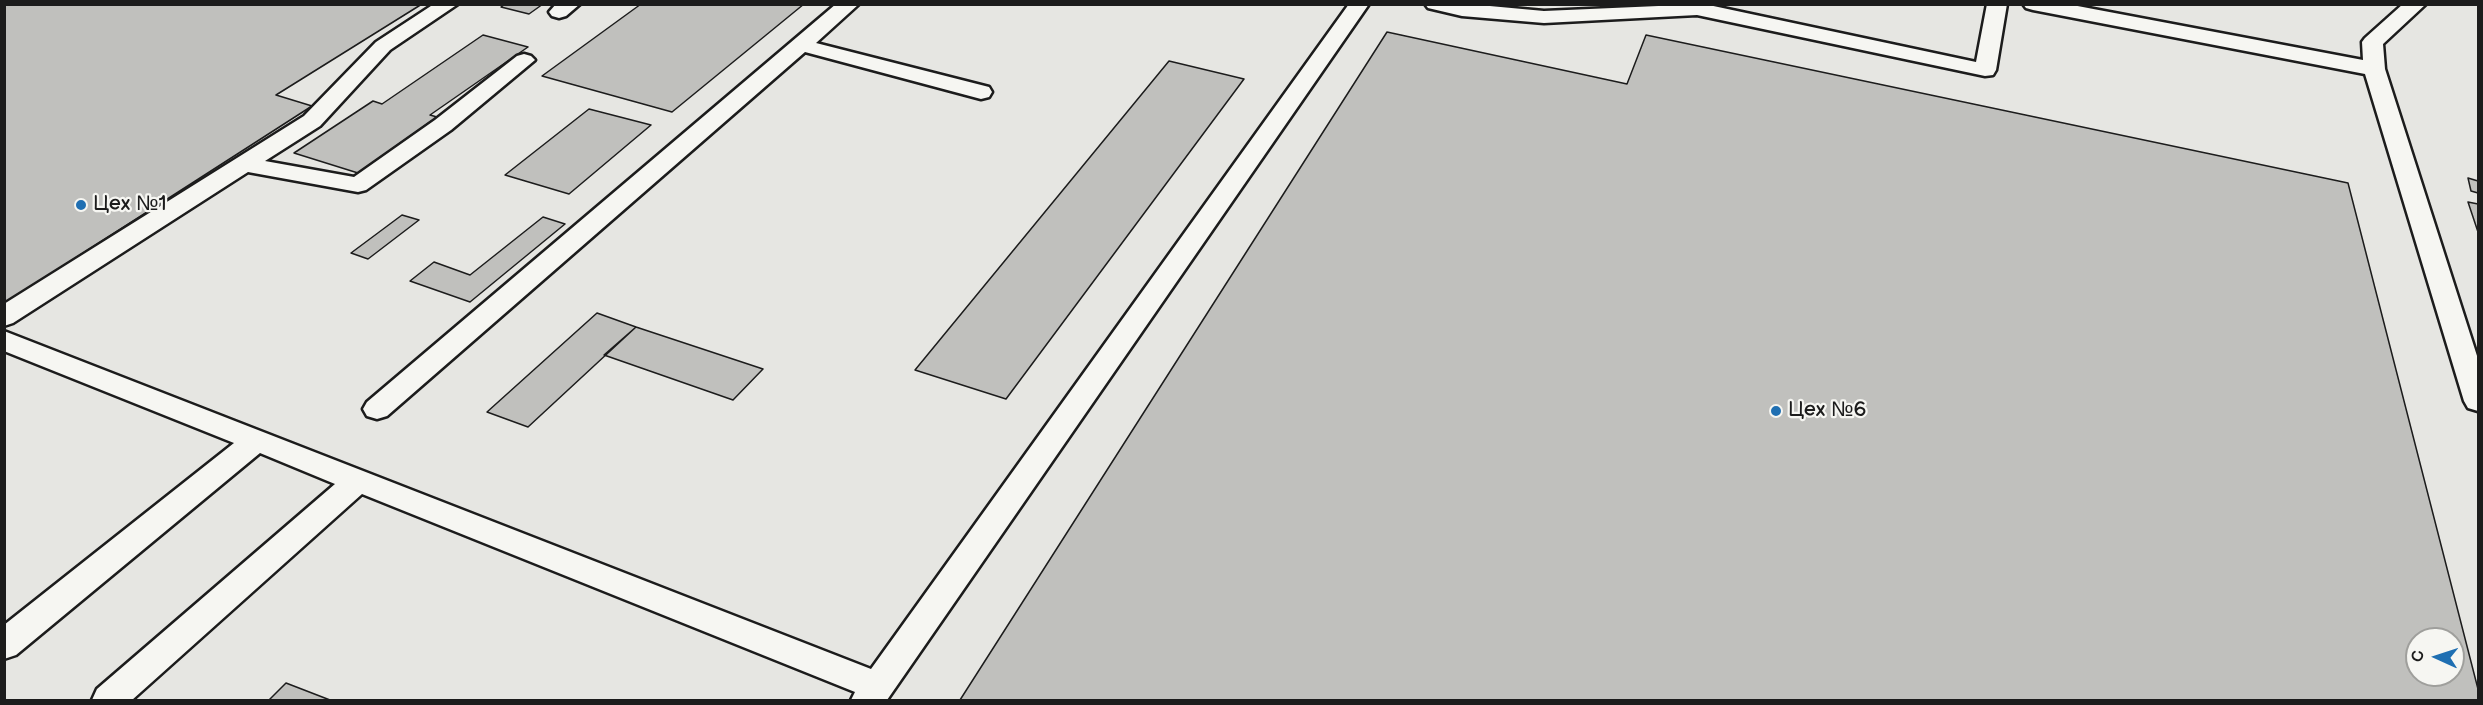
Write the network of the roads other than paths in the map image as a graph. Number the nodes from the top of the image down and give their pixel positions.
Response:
1 (448, 4) edge
2 (849, 4) edge
3 (1359, 4) edge
4 (1435, 4) edge
5 (1997, 4) edge
6 (2033, 4) edge
7 (2416, 4) edge
8 (801, 45) junction
9 (524, 60) dead end
10 (2374, 69) junction
11 (981, 92) dead end
12 (243, 164) junction
13 (4, 318) edge
14 (4, 340) edge
15 (2478, 401) edge
16 (377, 409) dead end
17 (257, 440) junction
18 (359, 480) junction
19 (4, 645) edge
20 (873, 694) edge
21 (109, 700) edge

1 - 12 lane
2 - 8 lane
3 - 20 lane
4 - 5 lane
6 - 10 lane
7 - 10 lane
8 - 11 lane
8 - 16 lane
9 - 12 lane
10 - 15 lane
12 - 13 lane
14 - 17 lane
17 - 18 lane
17 - 19 lane
18 - 20 lane
18 - 21 lane

